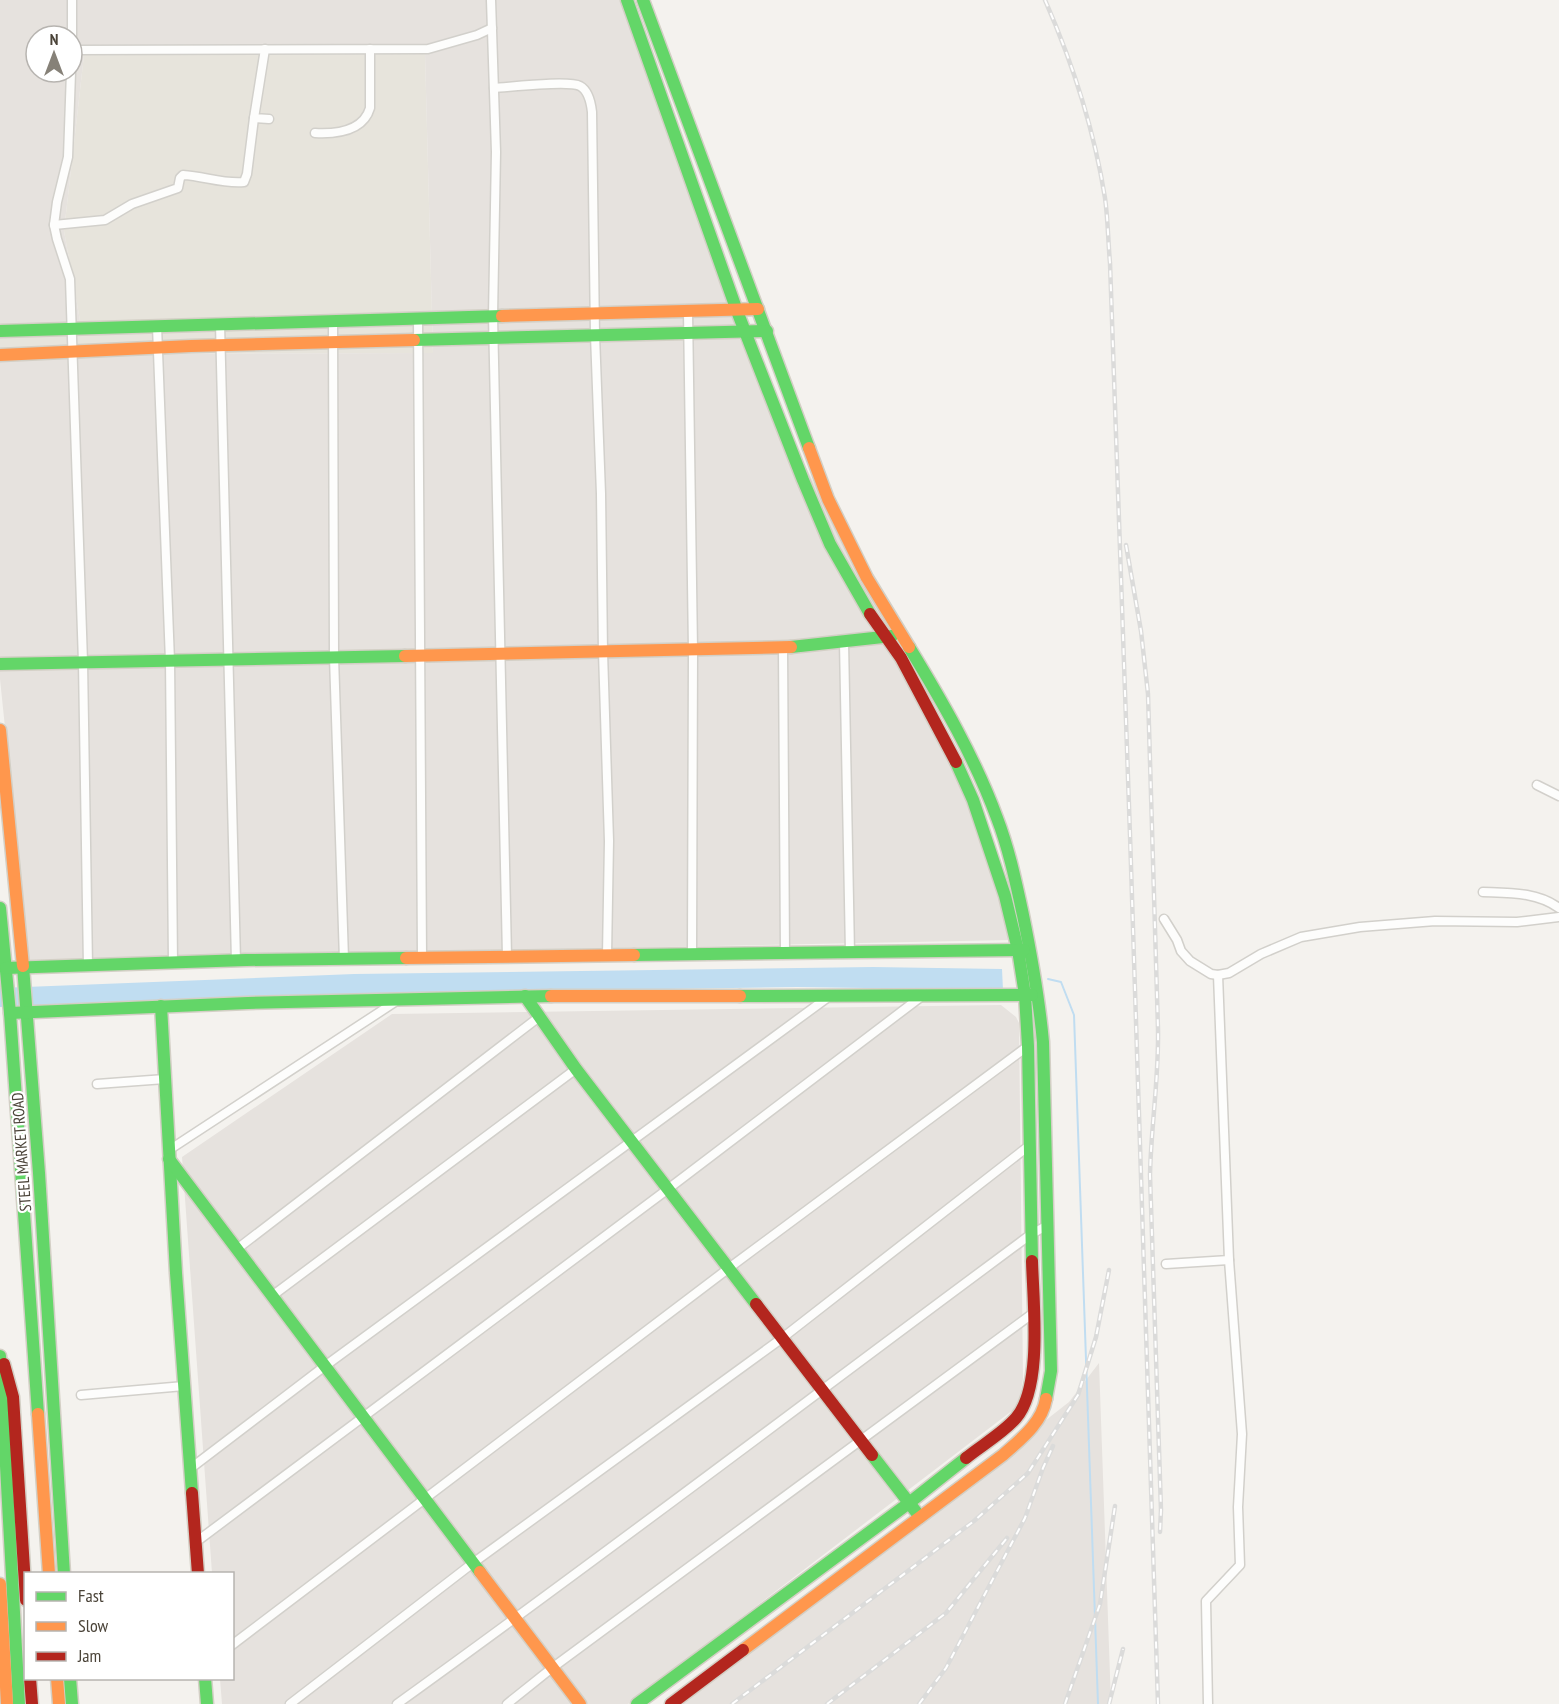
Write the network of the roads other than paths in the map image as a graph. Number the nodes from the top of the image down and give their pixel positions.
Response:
1 (72, 0) edge
2 (491, 0) edge
3 (627, 0) edge
4 (643, 0) edge
5 (72, 24) edge
6 (492, 28) junction
7 (265, 49) junction
8 (370, 49) junction
9 (84, 50) edge
10 (71, 84) edge
11 (494, 88) junction
12 (254, 118) junction
13 (269, 119) dead end
14 (315, 133) dead end
15 (54, 225) junction
16 (758, 309) junction
17 (737, 311) junction
18 (688, 312) junction
19 (594, 314) junction
20 (493, 316) junction
21 (418, 318) junction
22 (333, 321) junction
23 (220, 324) junction
24 (157, 326) junction
25 (71, 329) junction
26 (0, 331) edge
27 (767, 331) junction
28 (746, 332) junction
29 (689, 333) junction
30 (595, 335) junction
31 (494, 337) junction
32 (419, 340) junction
33 (332, 343) junction
34 (221, 346) junction
35 (158, 348) junction
36 (72, 351) junction
37 (0, 355) edge
38 (902, 634) junction
39 (884, 636) junction
40 (844, 642) junction
41 (783, 648) junction
42 (693, 650) junction
43 (603, 652) junction
44 (500, 654) junction
45 (419, 656) junction
46 (334, 657) junction
47 (228, 659) junction
48 (170, 661) junction
49 (83, 662) junction
50 (0, 664) edge
51 (0, 730) edge
52 (1537, 785) dead end
53 (1559, 796) edge
54 (1484, 892) dead end
55 (0, 908) edge
56 (1559, 908) edge
57 (1559, 917) edge
58 (1164, 918) dead end
59 (1025, 952) junction
60 (850, 953) junction
61 (692, 954) junction
62 (785, 954) junction
63 (607, 955) junction
64 (507, 956) junction
65 (422, 958) junction
66 (344, 959) junction
67 (236, 961) junction
68 (173, 963) junction
69 (88, 966) junction
70 (6, 968) junction
71 (23, 968) junction
72 (1218, 975) junction
73 (1024, 990) junction
74 (1038, 990) junction
75 (923, 995) junction
76 (525, 996) junction
77 (831, 996) junction
78 (398, 1000) junction
79 (161, 1006) junction
80 (27, 1012) junction
81 (10, 1013) junction
82 (539, 1017) junction
83 (1028, 1046) junction
84 (576, 1069) junction
85 (165, 1079) junction
86 (97, 1084) dead end
87 (631, 1141) junction
88 (1030, 1145) junction
89 (169, 1155) junction
90 (668, 1190) junction
91 (1046, 1226) junction
92 (1030, 1235) junction
93 (237, 1249) junction
94 (1229, 1260) junction
95 (1166, 1264) dead end
96 (729, 1268) junction
97 (272, 1296) junction
98 (1032, 1314) junction
99 (781, 1339) junction
100 (0, 1355) edge
101 (325, 1366) junction
102 (184, 1386) junction
103 (821, 1389) junction
104 (81, 1395) dead end
105 (53, 1399) junction
106 (37, 1401) junction
107 (364, 1417) junction
108 (861, 1441) junction
109 (191, 1468) junction
110 (425, 1498) junction
111 (909, 1503) junction
112 (920, 1517) junction
113 (196, 1542) junction
114 (473, 1563) junction
115 (24, 1572) edge
116 (50, 1572) edge
117 (64, 1572) edge
118 (198, 1572) edge
119 (0, 1584) edge
120 (516, 1619) junction
121 (234, 1643) edge
122 (552, 1668) junction
123 (30, 1680) edge
124 (57, 1680) edge
125 (70, 1680) edge
126 (206, 1680) edge
127 (72, 1699) edge
128 (58, 1700) edge
129 (7, 1704) edge
130 (19, 1704) edge
131 (32, 1704) edge
132 (207, 1704) edge
133 (290, 1704) edge
134 (396, 1704) edge
135 (507, 1704) edge
136 (580, 1704) edge
137 (637, 1704) edge
138 (671, 1704) edge
139 (1208, 1704) edge

1 - 5 street
2 - 6 street
3 - 17 main road
4 - 16 main road
6 - 8 street
6 - 11 street
7 - 8 street
7 - 9 street
7 - 12 street
8 - 14 street
10 - 15 street
11 - 19 street
11 - 20 street
12 - 13 street
12 - 15 street
15 - 25 street
16 - 17 main road
16 - 27 main road
17 - 18 main road
17 - 28 main road
18 - 19 main road
18 - 29 street
19 - 20 main road
19 - 30 street
20 - 21 main road
20 - 31 street
21 - 22 main road
21 - 32 street
22 - 23 main road
22 - 33 street
23 - 24 main road
23 - 34 street
24 - 25 main road
24 - 35 street
25 - 26 main road
25 - 36 street
27 - 28 main road
27 - 38 main road
28 - 29 main road
28 - 39 main road
29 - 30 main road
29 - 42 street
30 - 31 main road
30 - 43 street
31 - 32 main road
31 - 44 street
32 - 33 main road
32 - 45 street
33 - 34 main road
33 - 46 street
34 - 35 main road
34 - 47 street
35 - 36 main road
35 - 48 street
36 - 37 main road
36 - 49 street
38 - 39 main road
38 - 59 main road
39 - 40 main road
39 - 59 main road
40 - 41 main road
40 - 60 street
41 - 42 main road
41 - 62 street
42 - 43 main road
42 - 61 street
43 - 44 main road
43 - 63 street
44 - 45 main road
44 - 64 street
45 - 46 main road
45 - 65 street
46 - 47 main road
46 - 66 street
47 - 48 main road
47 - 67 street
48 - 49 main road
48 - 68 street
49 - 50 main road
49 - 69 street
51 - 71 main road, STEEL MARKET ROAD
52 - 53 street
54 - 56 street
55 - 70 main road, STEEL MARKET ROAD
57 - 72 street
58 - 72 street
59 - 60 main road
59 - 73 main road
59 - 74 main road
60 - 62 main road
61 - 62 main road
61 - 63 main road
63 - 64 main road
64 - 65 main road
65 - 66 main road
66 - 67 main road
67 - 68 main road
68 - 69 main road
69 - 71 main road
70 - 71 main road
70 - 81 main road, STEEL MARKET ROAD
71 - 80 main road, STEEL MARKET ROAD
72 - 94 street
73 - 74 main road
73 - 75 main road
73 - 83 main road
74 - 91 main road
75 - 77 main road
75 - 90 street
76 - 77 main road
76 - 78 main road
76 - 82 main road
77 - 87 street
78 - 79 main road
78 - 89 street
79 - 80 main road
79 - 85 main road
80 - 81 main road
80 - 105 main road, STEEL MARKET ROAD
81 - 106 main road, STEEL MARKET ROAD
82 - 84 main road
82 - 93 street
83 - 88 main road
83 - 96 street
84 - 87 main road
84 - 97 street
85 - 86 street
85 - 89 main road
87 - 90 main road
87 - 101 street
88 - 92 main road
88 - 99 street
89 - 93 main road
89 - 102 main road
90 - 96 main road
90 - 107 street
91 - 92 street
91 - 112 main road
92 - 98 main road
92 - 103 street
93 - 97 main road
94 - 95 street
94 - 139 street
96 - 99 main road
96 - 110 street
97 - 101 main road
98 - 108 street
98 - 111 main road
99 - 103 main road
99 - 114 street
100 - 115 main road
100 - 130 main road
101 - 107 main road
101 - 109 street
102 - 104 street
102 - 109 main road
103 - 108 main road
103 - 120 street
105 - 106 main road
105 - 117 main road, STEEL MARKET ROAD
106 - 116 main road, STEEL MARKET ROAD
107 - 110 main road
107 - 113 street
108 - 111 main road
108 - 122 street
109 - 113 main road
110 - 114 main road
110 - 121 street
111 - 112 main road
111 - 137 main road
112 - 138 main road
113 - 118 main road
114 - 120 main road
114 - 133 street
119 - 129 main road
120 - 122 main road
120 - 134 street
122 - 135 street
122 - 136 main road
123 - 131 main road
124 - 128 main road
125 - 127 main road
126 - 132 main road
127 - 128 street

